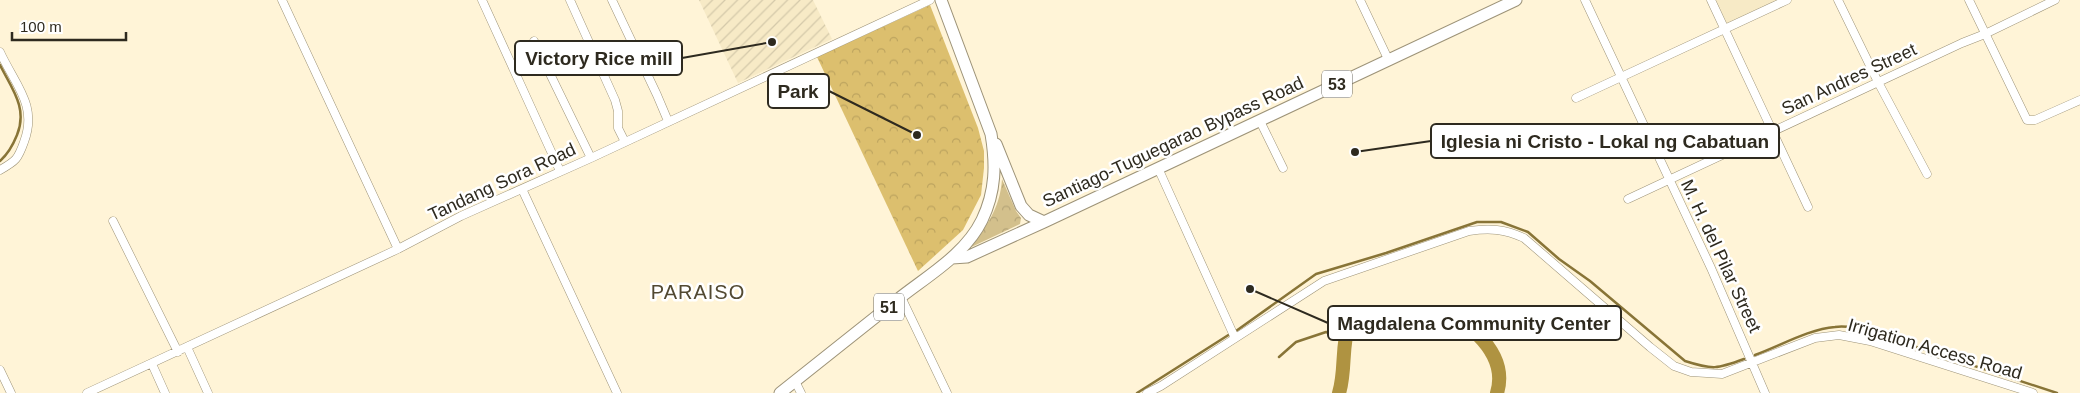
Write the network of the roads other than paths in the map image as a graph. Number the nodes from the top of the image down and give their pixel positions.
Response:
1 (282, 0) edge
2 (482, 0) edge
3 (570, 0) edge
4 (612, 0) edge
5 (930, 0) edge
6 (940, 0) edge
7 (1360, 0) edge
8 (1516, 0) edge
9 (1585, 0) edge
10 (1711, 0) edge
11 (1786, 0) edge
12 (1838, 0) edge
13 (1969, 0) edge
14 (2055, 0) edge
15 (1725, 30) junction
16 (1985, 34) junction
17 (534, 41) dead end
18 (0, 52) edge
19 (1389, 61) junction
20 (1622, 78) junction
21 (1878, 82) junction
22 (1576, 98) dead end
23 (2080, 100) edge
24 (1260, 120) junction
25 (668, 121) junction
26 (1772, 132) junction
27 (991, 134) junction
28 (625, 142) junction
29 (591, 158) junction
30 (1158, 168) junction
31 (1283, 168) dead end
32 (0, 170) edge
33 (560, 171) junction
34 (1927, 174) dead end
35 (1669, 179) junction
36 (522, 189) junction
37 (1628, 199) dead end
38 (1808, 207) dead end
39 (114, 220) dead end
40 (1044, 222) junction
41 (398, 249) junction
42 (952, 258) junction
43 (901, 297) junction
44 (1235, 338) junction
45 (187, 347) junction
46 (178, 352) junction
47 (1753, 363) junction
48 (152, 364) junction
49 (0, 370) edge
50 (795, 381) junction
51 (1162, 390) edge
52 (11, 393) edge
53 (87, 393) edge
54 (165, 393) edge
55 (208, 393) edge
56 (617, 393) edge
57 (780, 393) edge
58 (801, 393) edge
59 (947, 393) edge
60 (1148, 393) edge
61 (1765, 393) edge
62 (2033, 393) edge

1 - 41 street
2 - 33 street
3 - 28 street
4 - 25 street
5 - 25 street, Tandang Sora Road
6 - 27 highway, 51
7 - 19 street
8 - 19 highway, Santiago-Tuguegarao Bypass Road / 53
9 - 20 street, M. H. del Pilar Street
10 - 15 street
11 - 15 street
12 - 21 street
13 - 16 street
14 - 16 street, San Andres Street
15 - 20 street
15 - 26 street
16 - 21 street, San Andres Street
16 - 23 street
17 - 29 street
18 - 32 street
19 - 24 highway, Santiago-Tuguegarao Bypass Road / 53
20 - 22 street
20 - 35 street, M. H. del Pilar Street
21 - 26 street, San Andres Street
21 - 34 street
24 - 30 highway, Santiago-Tuguegarao Bypass Road / 53
24 - 31 street
25 - 28 street, Tandang Sora Road
26 - 35 street, San Andres Street
26 - 38 street
27 - 40 highway
27 - 42 highway, 51
28 - 29 street, Tandang Sora Road
29 - 33 street, Tandang Sora Road
30 - 40 highway, Santiago-Tuguegarao Bypass Road / 53
30 - 44 street
33 - 36 street, Tandang Sora Road
35 - 37 street, San Andres Street
35 - 47 street, M. H. del Pilar Street
36 - 41 street, Tandang Sora Road
36 - 56 street
39 - 46 street
40 - 42 highway, Santiago-Tuguegarao Bypass Road / 53
41 - 45 street, Tandang Sora Road
42 - 43 highway, 51
43 - 50 highway, 51
43 - 59 street
44 - 47 street, Irrigation Access Road
44 - 51 street, Irrigation Access Road
45 - 46 street, Tandang Sora Road
45 - 55 street
46 - 48 street, Tandang Sora Road
47 - 61 street, M. H. del Pilar Street
47 - 62 street, Irrigation Access Road
48 - 53 street, Tandang Sora Road
48 - 54 street
49 - 52 street
50 - 57 highway, 51
50 - 58 street
51 - 60 street, Irrigation Access Road

